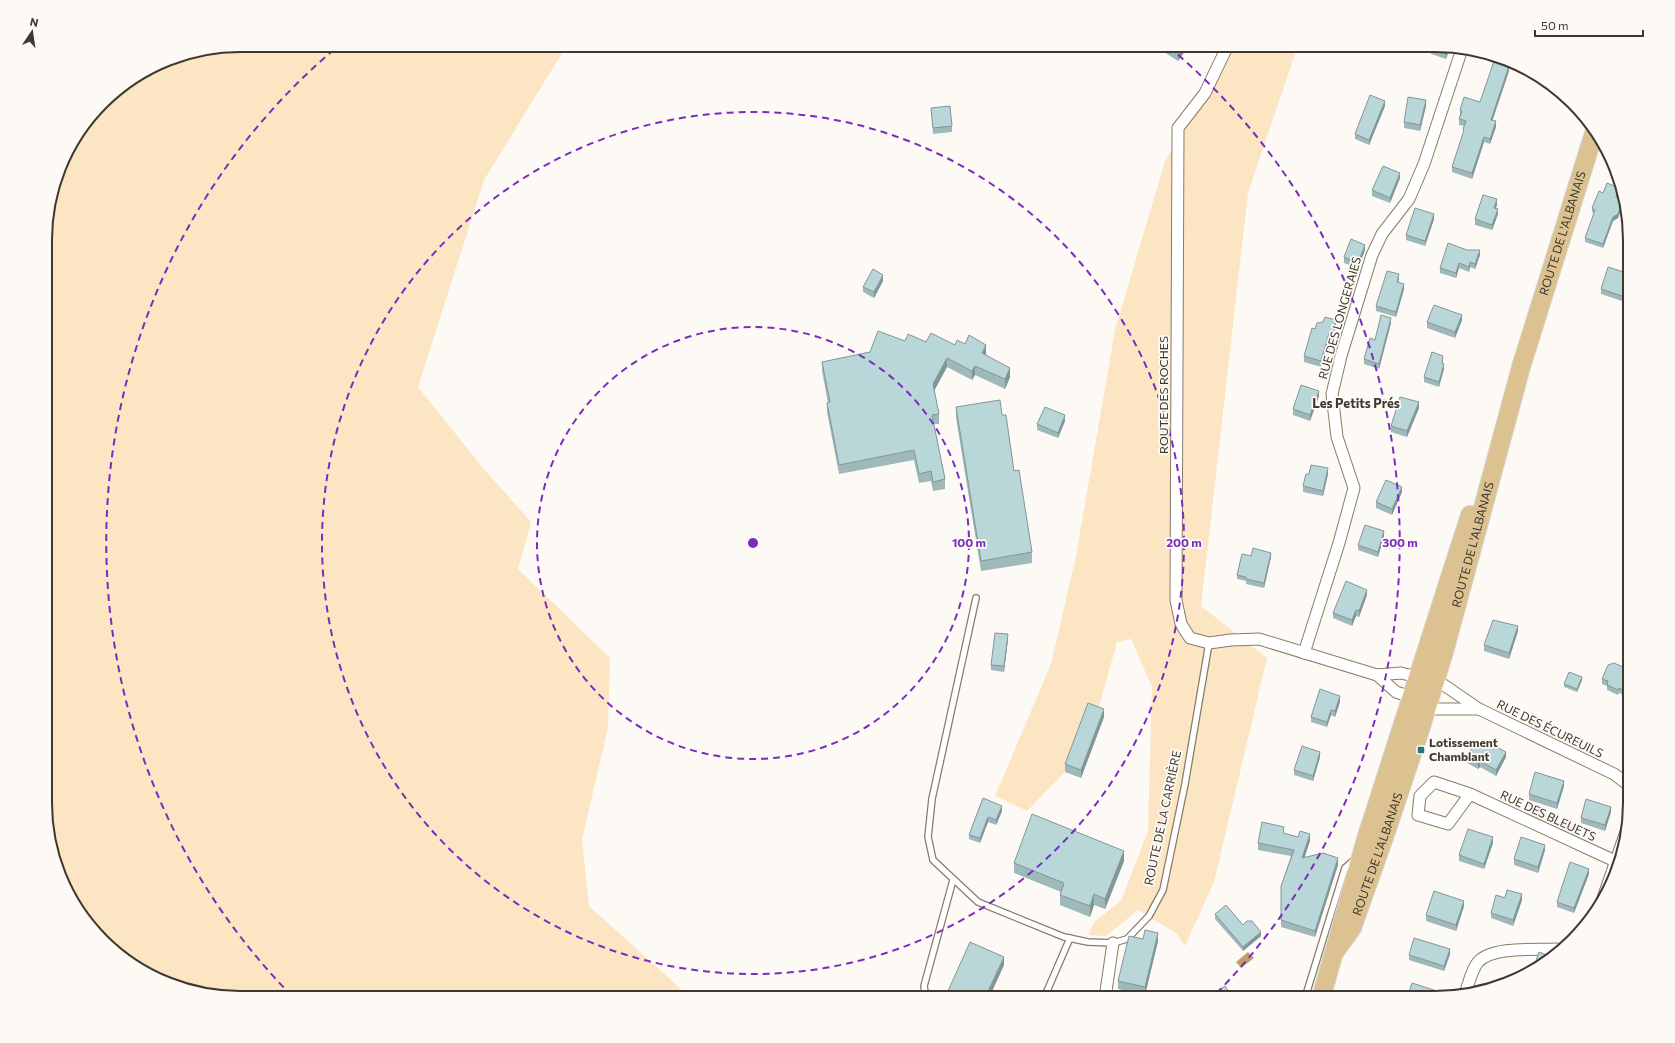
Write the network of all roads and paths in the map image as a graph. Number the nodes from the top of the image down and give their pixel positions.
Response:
1 (1225, 52) edge
2 (1460, 54) edge
3 (1593, 138) edge
4 (1520, 367) junction
5 (976, 598) dead end
6 (1209, 643) junction
7 (1304, 652) junction
8 (1377, 675) junction
9 (1423, 687) junction
10 (1426, 709) junction
11 (1479, 709) junction
12 (1623, 781) edge
13 (1403, 782) junction
14 (1470, 794) junction
15 (1362, 853) junction
16 (1615, 861) edge
17 (954, 880) junction
18 (1070, 938) junction
19 (1113, 943) junction
20 (1553, 949) edge
21 (1334, 953) junction
22 (1467, 988) edge
23 (925, 991) edge
24 (1047, 991) edge
25 (1106, 991) edge
26 (1307, 991) edge
27 (1323, 991) edge

1 - 6 street, ROUTE DES ROCHES
2 - 7 street, RUE DES LONGERAIES
3 - 4 main road, ROUTE DE L'ALBANAIS
4 - 9 main road, ROUTE DE L'ALBANAIS
4 - 9 main road
5 - 17 lane, ROUTE DE LA CARRIÈRE
6 - 7 street
6 - 19 lane, ROUTE DE LA CARRIÈRE
7 - 8 street
8 - 9 street
8 - 9 street
9 - 10 main road, ROUTE DE L'ALBANAIS
9 - 11 street, RUE DES ÉCUREUILS
9 - 13 street
9 - 15 main road, ROUTE DE L'ALBANAIS
10 - 11 street, RUE DES ÉCUREUILS
10 - 13 main road, ROUTE DE L'ALBANAIS
11 - 12 street, RUE DES ÉCUREUILS
13 - 21 main road, ROUTE DE L'ALBANAIS
14 - 14 street, RUE DES BLEUETS
14 - 16 street, RUE DES BLEUETS
15 - 21 main road, ROUTE DE L'ALBANAIS
15 - 26 lane
17 - 18 lane, ROUTE DE LA CARRIÈRE
17 - 23 lane
18 - 19 lane, ROUTE DE LA CARRIÈRE
18 - 24 lane
19 - 25 street
20 - 22 street
21 - 27 main road, ROUTE DE L'ALBANAIS

